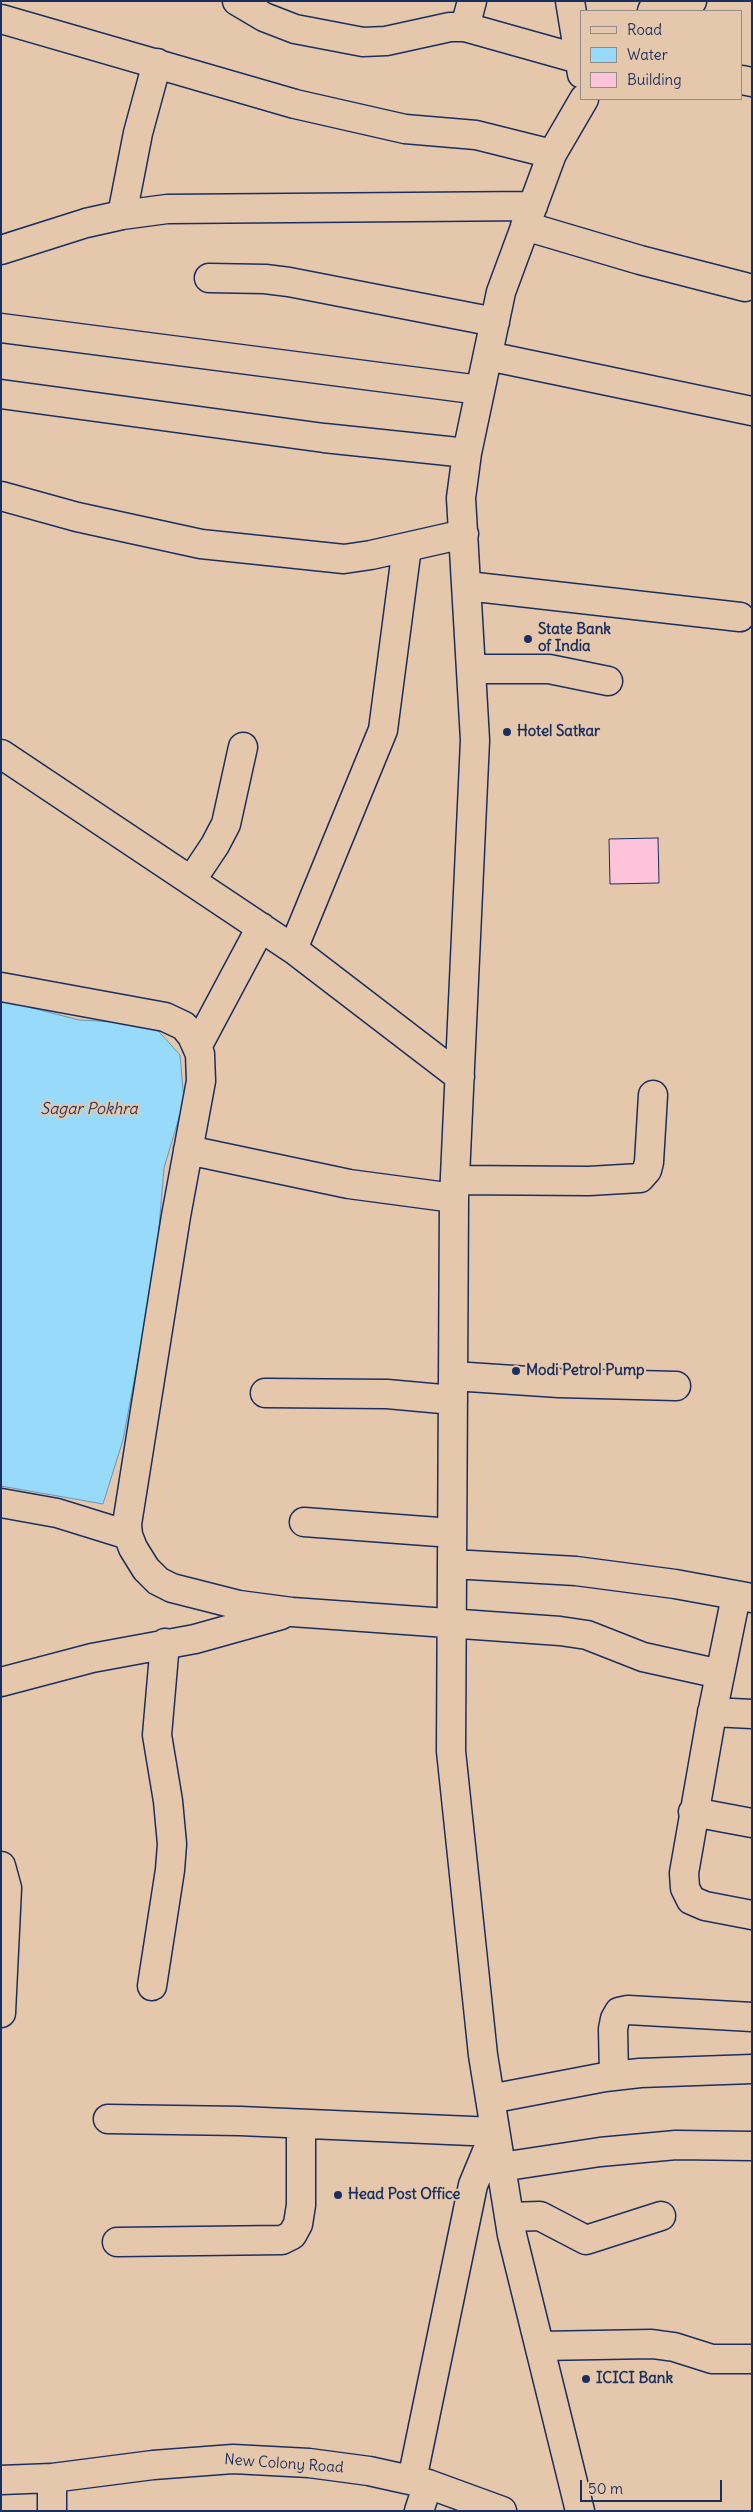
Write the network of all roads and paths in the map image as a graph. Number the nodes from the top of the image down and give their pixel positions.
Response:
1 (237, 1) edge
2 (472, 1) edge
3 (570, 1) edge
4 (692, 1) edge
5 (677, 10) edge
6 (1, 19) edge
7 (465, 27) junction
8 (580, 60) edge
9 (157, 63) junction
10 (580, 66) edge
11 (583, 100) edge
12 (552, 154) junction
13 (122, 215) junction
14 (529, 216) junction
15 (1, 250) edge
16 (209, 278) dead end
17 (745, 287) dead end
18 (495, 322) junction
19 (1, 328) edge
20 (488, 356) junction
21 (480, 390) junction
22 (1, 394) edge
23 (752, 411) edge
24 (467, 453) junction
25 (1, 496) edge
26 (464, 534) junction
27 (407, 547) junction
28 (467, 586) junction
29 (740, 618) dead end
30 (471, 669) junction
31 (608, 681) dead end
32 (242, 747) dead end
33 (1, 754) edge
34 (191, 881) junction
35 (261, 927) junction
36 (293, 948) junction
37 (1, 987) edge
38 (197, 1048) junction
39 (460, 1077) junction
40 (653, 1095) dead end
41 (188, 1150) junction
42 (455, 1189) junction
43 (676, 1386) dead end
44 (453, 1388) junction
45 (265, 1393) dead end
46 (1, 1502) edge
47 (304, 1522) dead end
48 (452, 1533) junction
49 (128, 1535) junction
50 (452, 1564) junction
51 (744, 1597) edge
52 (292, 1612) junction
53 (452, 1622) junction
54 (165, 1643) junction
55 (720, 1674) junction
56 (1, 1682) edge
57 (712, 1712) junction
58 (752, 1714) edge
59 (693, 1812) junction
60 (752, 1823) edge
61 (1, 1866) edge
62 (752, 1915) edge
63 (152, 1986) dead end
64 (1, 2013) edge
65 (752, 2017) edge
66 (752, 2069) edge
67 (614, 2076) junction
68 (490, 2099) junction
69 (108, 2119) dead end
70 (301, 2124) junction
71 (496, 2132) junction
72 (752, 2146) edge
73 (501, 2167) junction
74 (661, 2216) dead end
75 (509, 2217) junction
76 (117, 2242) dead end
77 (540, 2346) junction
78 (752, 2359) edge
79 (52, 2478) junction
80 (1, 2480) edge
81 (420, 2482) junction
82 (52, 2511) edge
83 (419, 2511) edge
84 (502, 2511) edge
85 (580, 2511) edge

1 - 7 street
2 - 7 street
3 - 8 street
4 - 5 street
6 - 9 street
7 - 10 street
9 - 12 street
9 - 13 street
11 - 12 street
12 - 14 street
13 - 14 street
13 - 15 street
14 - 17 street
14 - 18 street
16 - 18 street
18 - 20 street
19 - 21 street
20 - 21 street
20 - 23 street
21 - 24 street
22 - 24 street
24 - 26 street
25 - 27 street
26 - 27 street
26 - 28 street
27 - 36 street
28 - 29 street
28 - 30 street
30 - 31 street
30 - 39 street
32 - 34 street
33 - 34 street
34 - 35 street
35 - 36 street
35 - 38 street
36 - 39 street
37 - 38 street
38 - 41 street
39 - 42 street
40 - 42 street
41 - 42 street
41 - 49 street
42 - 44 street
43 - 44 street
44 - 45 street
44 - 48 street
46 - 49 street
47 - 48 street
48 - 50 street
49 - 52 street
50 - 51 street
50 - 53 street
51 - 55 street
52 - 53 street
52 - 54 street
53 - 55 street
53 - 68 street
54 - 56 street
54 - 63 street
55 - 57 street
57 - 58 street
57 - 59 street
59 - 60 street
59 - 62 street
61 - 64 street
65 - 67 street
66 - 67 street
67 - 68 street
68 - 71 street
69 - 70 street
70 - 71 street
70 - 76 street
71 - 73 street
71 - 81 street
72 - 73 street
73 - 75 street
74 - 75 street
75 - 77 street
77 - 78 street
77 - 85 street
79 - 80 street, New Colony Road
79 - 81 street, New Colony Road
79 - 82 street
81 - 83 street
81 - 84 street, New Colony Road

